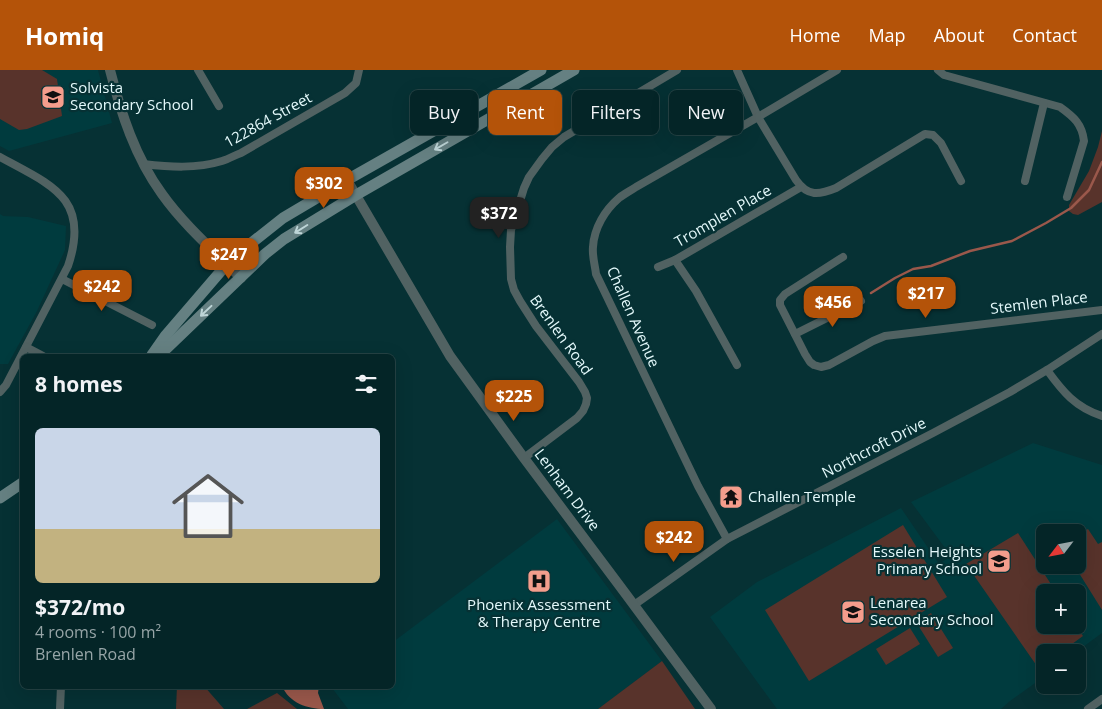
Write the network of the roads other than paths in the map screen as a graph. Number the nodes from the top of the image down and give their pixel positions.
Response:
1 (110, 70) edge
2 (198, 70) edge
3 (359, 70) edge
4 (541, 70) edge
5 (574, 70) edge
6 (677, 70) edge
7 (737, 70) edge
8 (837, 70) edge
9 (938, 70) edge
10 (1044, 103) junction
11 (219, 106) dead end
12 (758, 117) junction
13 (0, 157) edge
14 (143, 164) junction
15 (347, 180) junction
16 (961, 181) dead end
17 (1025, 181) dead end
18 (801, 187) junction
19 (356, 195) junction
20 (1067, 197) dead end
21 (843, 257) dead end
22 (675, 260) junction
23 (227, 264) junction
24 (658, 267) dead end
25 (241, 278) junction
26 (62, 279) junction
27 (861, 301) dead end
28 (1102, 310) edge
29 (152, 326) dead end
30 (795, 334) junction
31 (1102, 334) edge
32 (26, 347) junction
33 (22, 354) edge
34 (39, 354) edge
35 (152, 354) edge
36 (159, 354) edge
37 (20, 358) edge
38 (737, 365) dead end
39 (1047, 370) junction
40 (0, 392) edge
41 (1102, 416) edge
42 (524, 458) junction
43 (20, 484) edge
44 (0, 498) edge
45 (728, 539) junction
46 (634, 605) junction
47 (61, 689) edge
48 (1102, 699) edge
49 (60, 709) edge
50 (711, 709) edge
51 (1088, 709) edge

1 - 14 street
2 - 11 street
3 - 14 street, 122864 Street
4 - 15 main road
5 -> 19 main road
6 - 42 street, Brenlen Road
7 - 12 street
8 - 12 street, Challen Avenue
9 - 10 street
10 - 17 street
10 - 20 street
12 - 18 street
12 - 45 street, Challen Avenue
13 - 26 street
14 - 23 street
15 - 19 street, Lenham Drive
15 - 23 main road
16 - 18 street
18 - 22 street, Tromplen Place
19 -> 25 main road
19 - 42 street, Lenham Drive
21 - 30 street, Stemlen Place
22 - 24 street, Tromplen Place
22 - 38 street
23 - 25 street
23 - 35 main road
25 -> 36 main road
26 - 29 street
26 - 32 street
27 - 30 street
28 - 30 street, Stemlen Place
31 - 39 street, Northcroft Drive
32 - 33 street
32 - 34 street
37 - 40 street
39 - 41 street
39 - 45 street, Northcroft Drive
42 - 46 street, Lenham Drive
43 - 44 main road
45 - 46 street, Northcroft Drive
46 - 50 street, Lenham Drive
47 - 49 street
48 - 51 street

